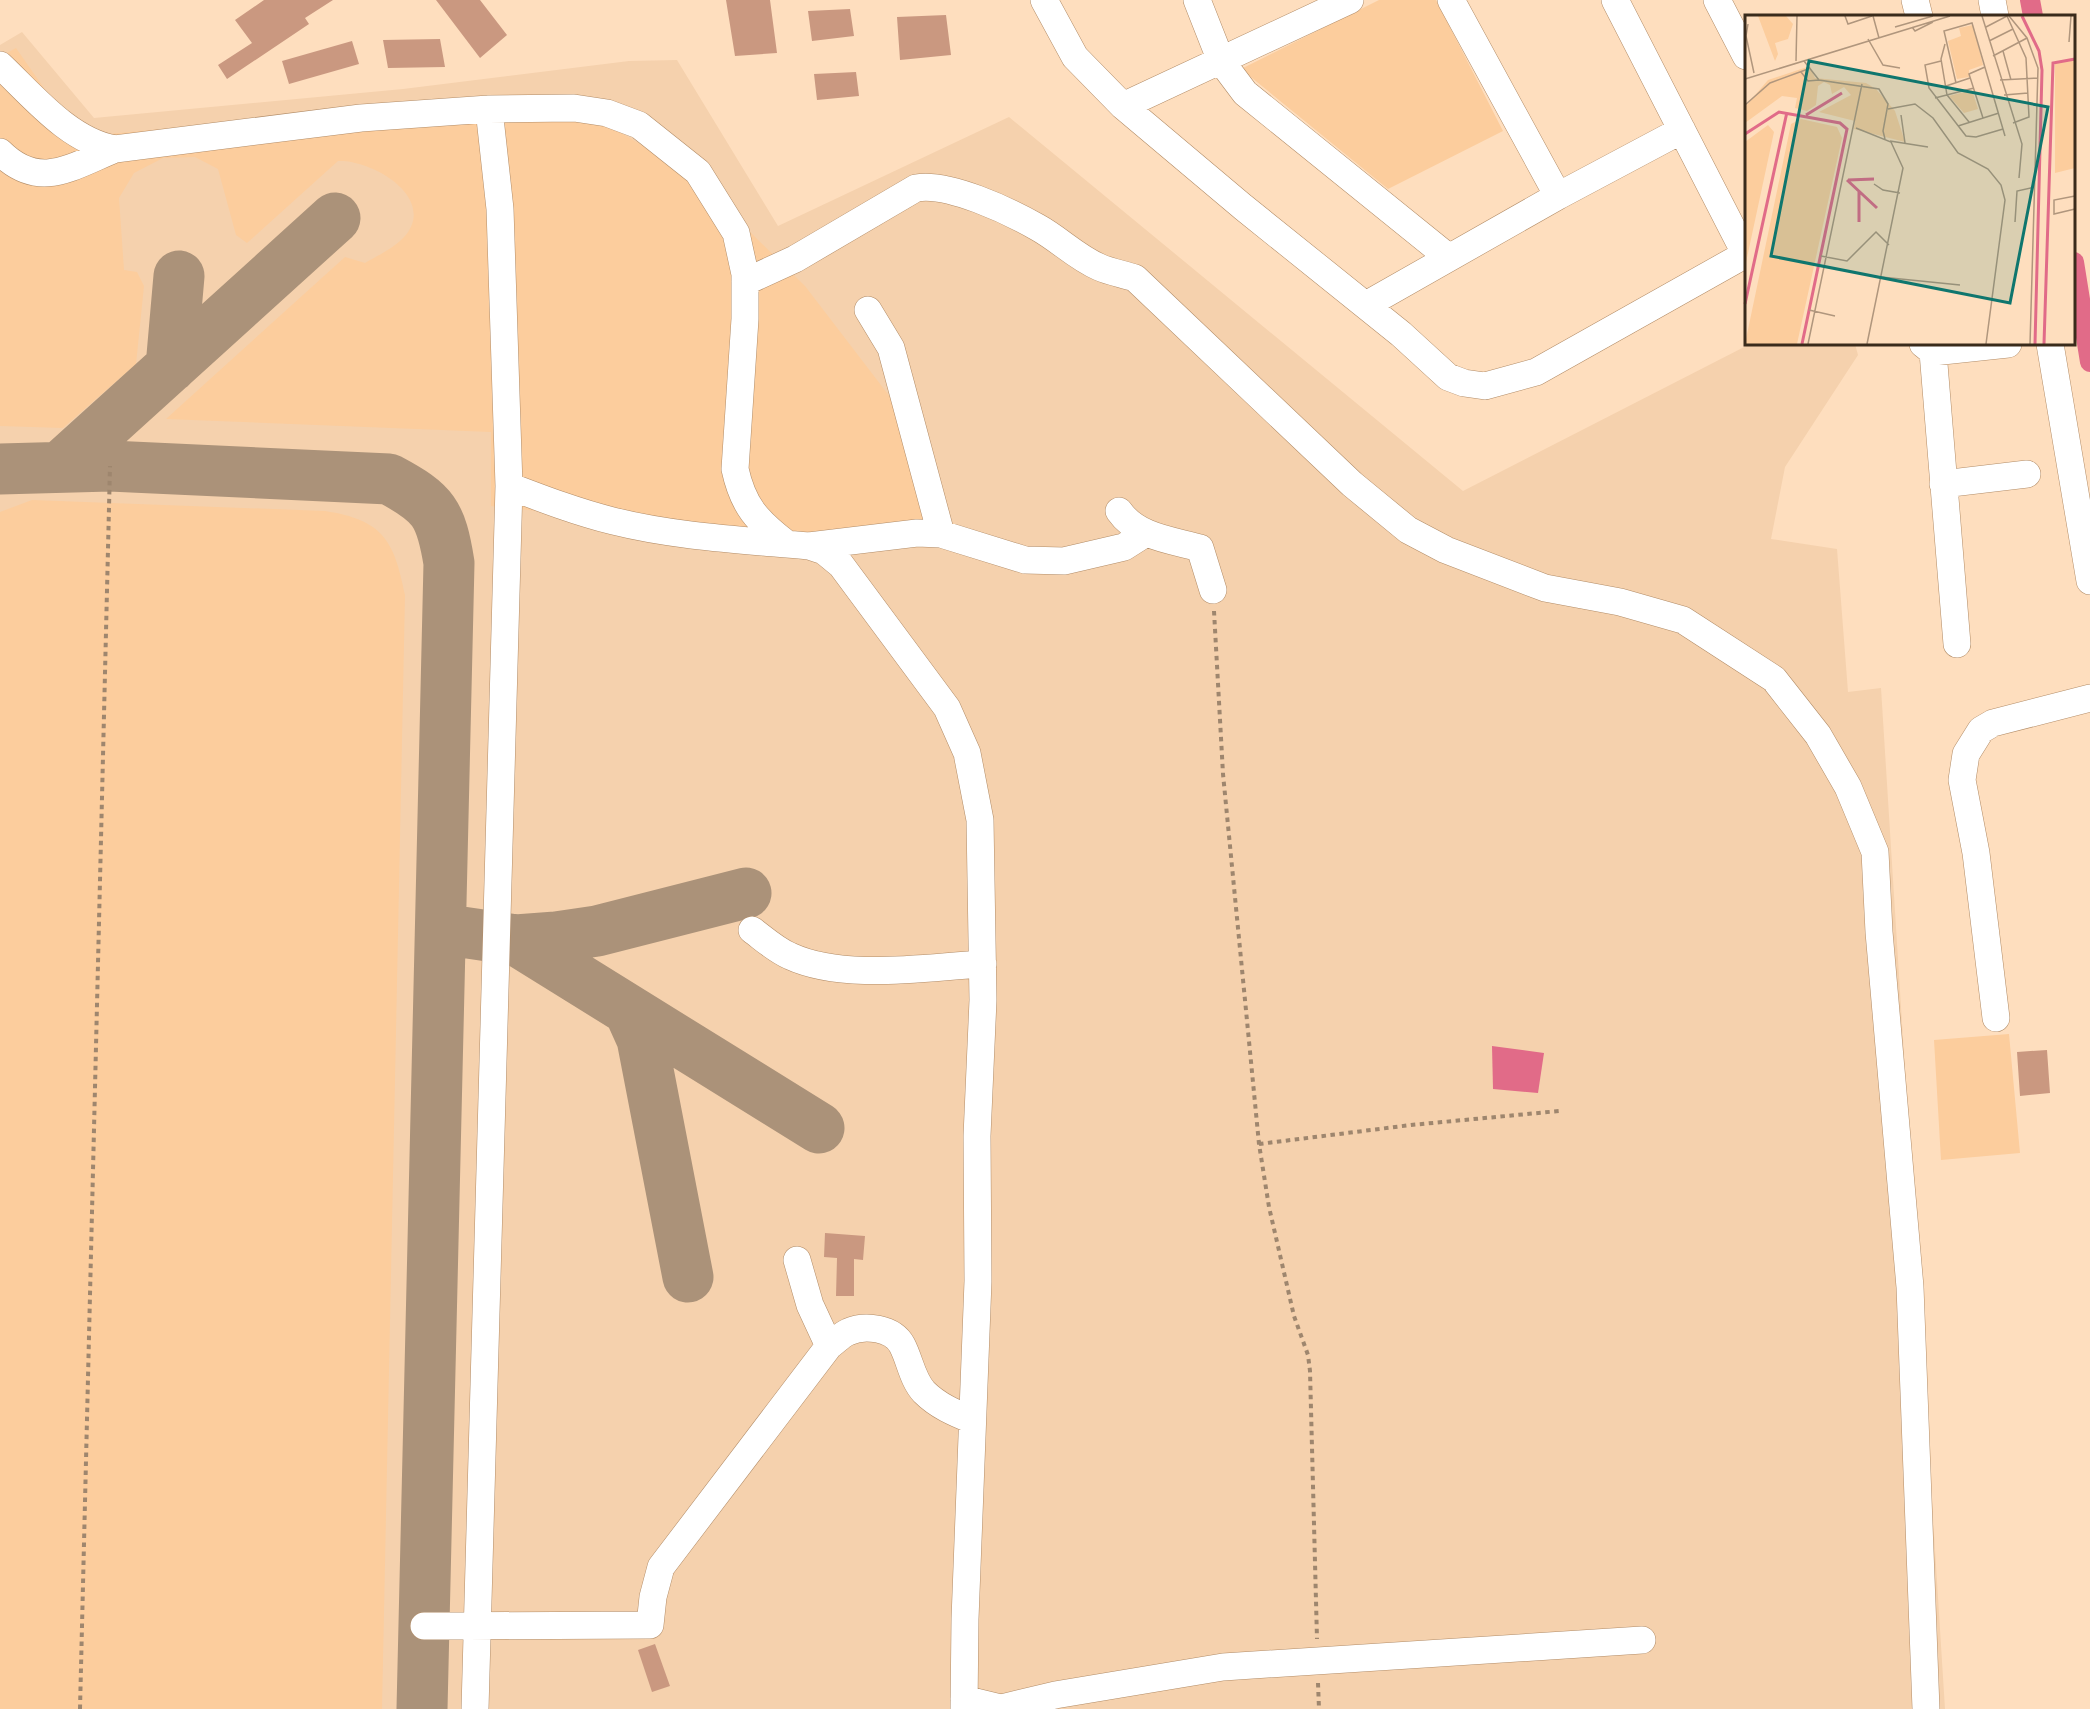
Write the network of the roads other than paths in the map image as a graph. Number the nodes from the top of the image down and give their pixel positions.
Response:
1 (1044, 0) edge
2 (1197, 0) edge
3 (1350, 0) edge
4 (1451, 0) edge
5 (1615, 0) edge
6 (1717, 0) edge
7 (1915, 0) edge
8 (1992, 0) edge
9 (1919, 15) edge
10 (1995, 15) edge
11 (1745, 54) edge
12 (1221, 61) junction
13 (4, 74) edge
14 (1123, 106) junction
15 (489, 109) junction
16 (1682, 130) junction
17 (115, 149) junction
18 (0, 152) edge
19 (1558, 196) junction
20 (1745, 252) edge
21 (1745, 255) edge
22 (1448, 257) junction
23 (745, 282) junction
24 (1366, 306) junction
25 (868, 310) dead end
26 (1988, 345) edge
27 (2050, 345) edge
28 (1928, 348) edge
29 (2027, 474) dead end
30 (1943, 484) junction
31 (508, 486) junction
32 (1119, 511) dead end
33 (1146, 533) junction
34 (941, 534) junction
35 (798, 545) junction
36 (2090, 580) edge
37 (1213, 590) road end
38 (1957, 644) dead end
39 (2090, 698) edge
40 (752, 930) dead end
41 (983, 964) junction
42 (1996, 1018) dead end
43 (797, 1260) dead end
44 (829, 1346) junction
45 (972, 1420) junction
46 (424, 1626) dead end
47 (478, 1626) junction
48 (1642, 1640) dead end
49 (964, 1704) edge
50 (475, 1709) edge
51 (1001, 1709) edge
52 (1926, 1709) edge

1 - 14 street
2 - 12 street
3 - 12 street
4 - 19 street
5 - 16 street
6 - 11 street
7 - 9 street
8 - 10 street
12 - 14 street
12 - 22 street
13 - 17 street
14 - 24 street
15 - 17 street
15 - 23 street
15 - 31 street
16 - 19 street
16 - 20 street
17 - 18 street
19 - 22 street
21 - 24 street
22 - 24 street
23 - 35 street
23 - 52 street
25 - 34 street
26 - 28 street
27 - 36 street
28 - 30 street
29 - 30 street
30 - 38 street
31 - 35 street
31 - 47 street
32 - 33 street
33 - 34 street
33 - 37 street
34 - 35 street
35 - 41 street
39 - 42 street
40 - 41 street
41 - 45 street
43 - 44 street
44 - 45 street
44 - 47 street
45 - 49 street
46 - 47 street
47 - 50 street
48 - 51 street
49 - 51 street

